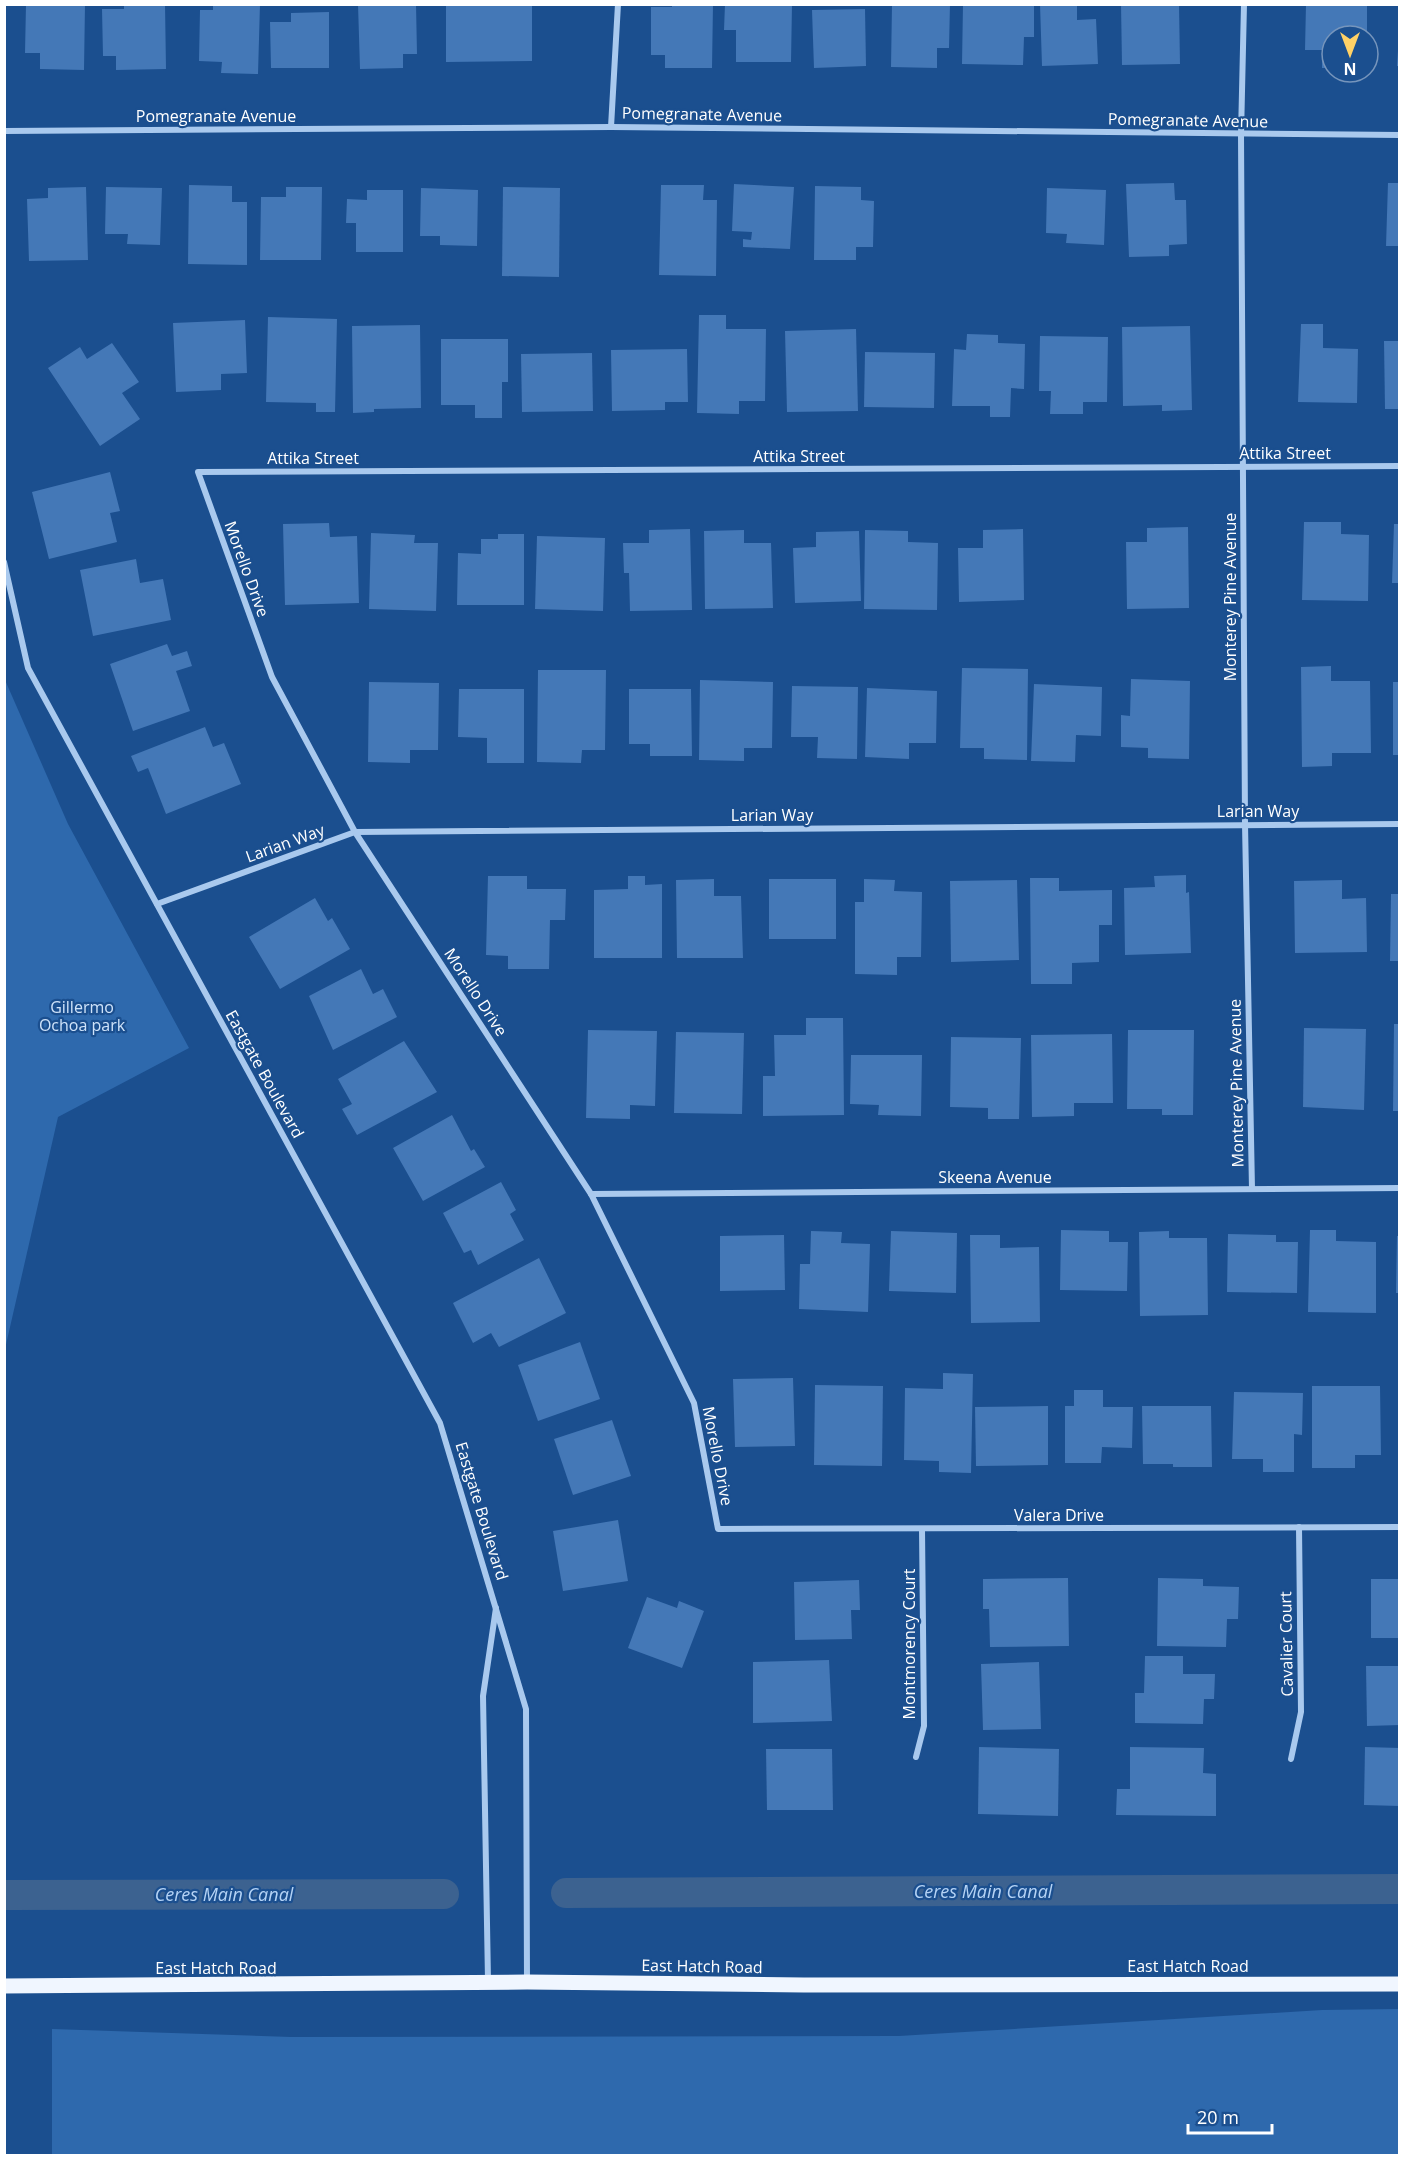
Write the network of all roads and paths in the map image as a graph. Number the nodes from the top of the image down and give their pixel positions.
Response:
1 (618, 4) edge
2 (1244, 4) edge
3 (611, 127) junction
4 (4, 131) edge
5 (1241, 135) junction
6 (1400, 135) edge
7 (1400, 466) edge
8 (1243, 467) junction
9 (198, 472) joint
10 (4, 562) edge
11 (1245, 824) junction
12 (1400, 824) edge
13 (355, 832) junction
14 (157, 904) junction
15 (1400, 1188) edge
16 (1252, 1189) junction
17 (591, 1194) junction
18 (1299, 1527) junction
19 (1400, 1527) edge
20 (718, 1529) joint
21 (922, 1529) junction
22 (496, 1604) junction
23 (916, 1757) dead end
24 (1291, 1759) dead end
25 (527, 1982) junction
26 (488, 1983) junction
27 (1400, 1984) edge
28 (4, 1986) edge

1 - 3 street
2 - 5 street, Monterey Pine Avenue
3 - 4 street, Pomegranate Avenue
3 - 5 street, Pomegranate Avenue
5 - 6 street, Pomegranate Avenue
5 - 8 street, Monterey Pine Avenue
7 - 8 street, Attika Street
8 - 9 street, Attika Street
8 - 11 street, Monterey Pine Avenue
9 - 13 street, Morello Drive
10 - 14 street, Eastgate Boulevard
11 - 12 street, Larian Way
11 - 13 street, Larian Way
11 - 16 street, Monterey Pine Avenue
13 - 14 street, Larian Way
13 - 17 street, Morello Drive
14 - 22 street, Eastgate Boulevard
15 - 16 street, Skeena Avenue
16 - 17 street, Skeena Avenue
17 - 20 street, Morello Drive
18 - 19 street, Valera Drive
18 - 21 street, Valera Drive
18 - 24 street, Cavalier Court
20 - 21 street, Valera Drive
21 - 23 street, Montmorency Court
22 - 25 street, Eastgate Boulevard
22 - 26 street, Eastgate Boulevard
25 - 26 main road, East Hatch Road
25 - 27 main road, East Hatch Road
26 - 28 main road, East Hatch Road

